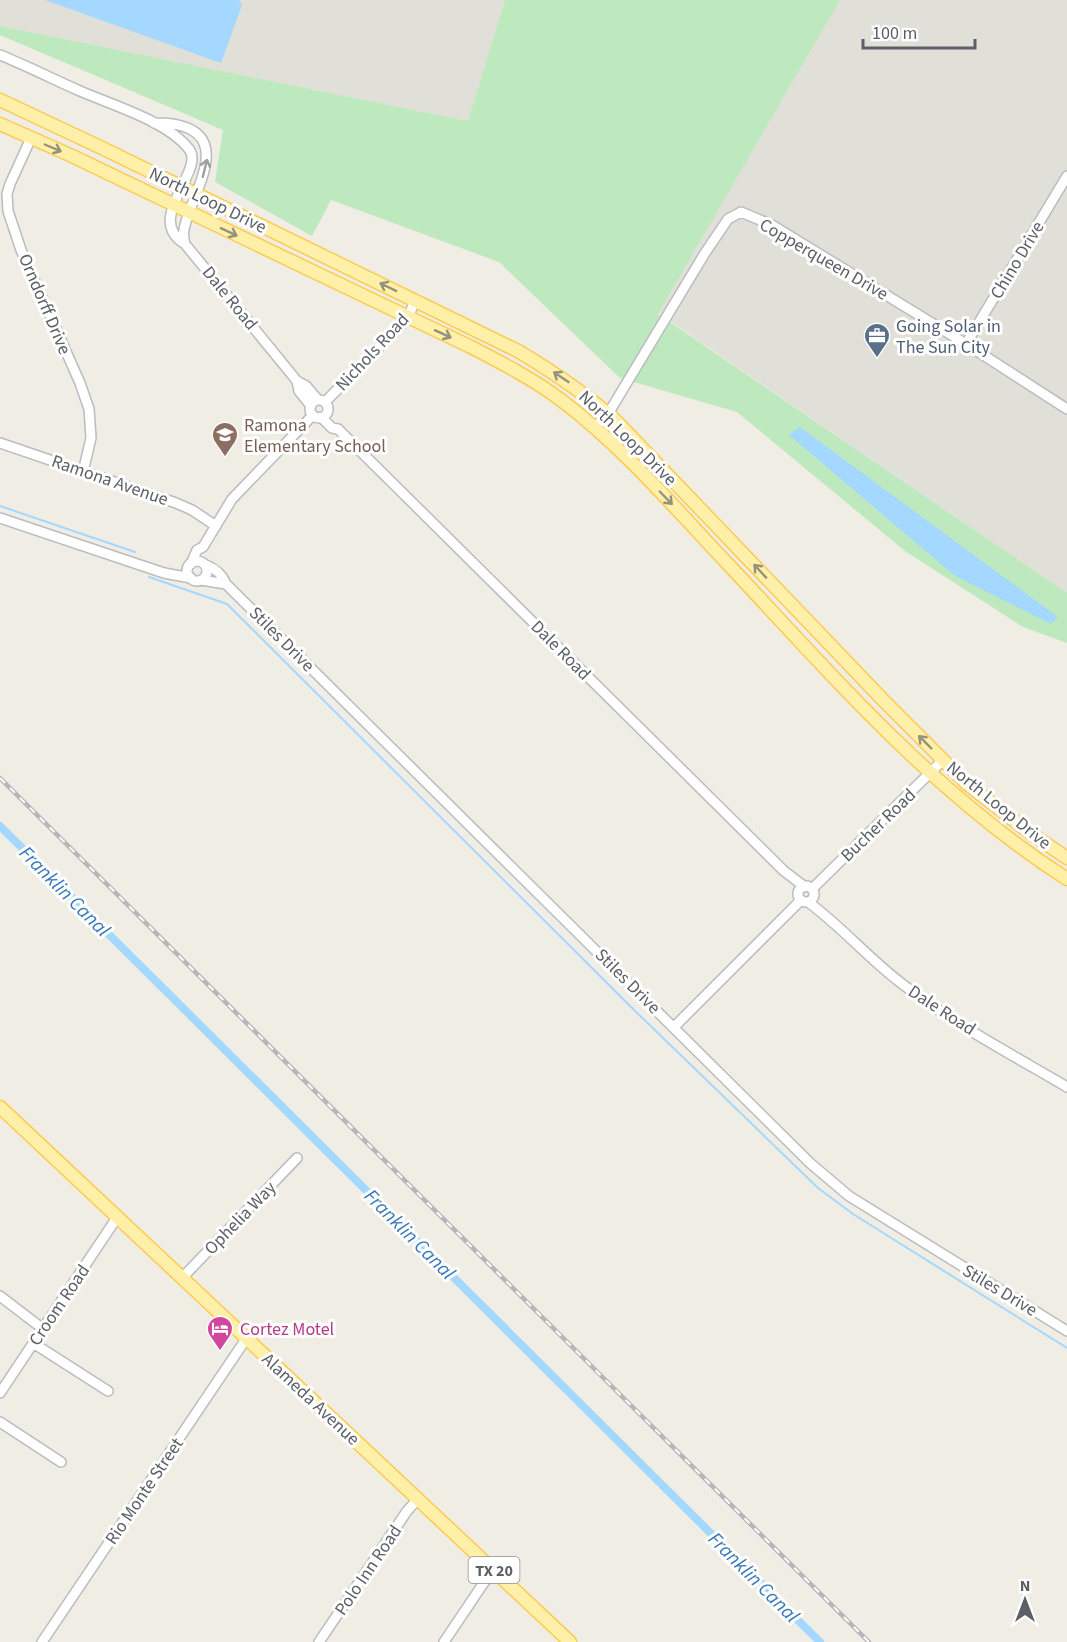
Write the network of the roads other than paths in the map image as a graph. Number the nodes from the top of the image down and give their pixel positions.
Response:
1 (0, 55) edge
2 (0, 100) edge
3 (152, 123) junction
4 (0, 124) edge
5 (31, 138) junction
6 (1067, 176) edge
7 (181, 187) junction
8 (196, 194) junction
9 (173, 205) junction
10 (190, 213) junction
11 (185, 244) junction
12 (415, 300) junction
13 (408, 318) junction
14 (966, 344) junction
15 (319, 409) junction
16 (1067, 409) edge
17 (608, 414) junction
18 (595, 427) junction
19 (0, 443) edge
20 (83, 472) junction
21 (0, 518) edge
22 (216, 526) junction
23 (202, 547) junction
24 (190, 564) junction
25 (204, 564) junction
26 (173, 574) junction
27 (196, 579) junction
28 (226, 584) junction
29 (775, 588) junction
30 (762, 600) junction
31 (943, 760) junction
32 (930, 774) junction
33 (1067, 858) edge
34 (1067, 879) edge
35 (806, 895) junction
36 (674, 1027) junction
37 (1067, 1088) edge
38 (0, 1107) edge
39 (297, 1158) dead end
40 (118, 1216) junction
41 (182, 1278) junction
42 (0, 1296) edge
43 (43, 1329) junction
44 (1067, 1330) edge
45 (246, 1339) junction
46 (33, 1343) junction
47 (108, 1391) dead end
48 (0, 1393) edge
49 (0, 1422) edge
50 (61, 1462) dead end
51 (418, 1499) junction
52 (493, 1569) junction
53 (42, 1642) edge
54 (319, 1642) edge
55 (444, 1642) edge
56 (570, 1642) edge

1 - 3 street, Dale Road
2 - 7 main road, North Loop Drive
3 - 7 street, Dale Road
8 -> 3 street, Dale Road
4 - 5 main road, North Loop Drive
5 -> 9 main road, North Loop Drive
5 - 20 street, Orndorff Drive
6 - 14 street, Chino Drive
7 - 8 main road, North Loop Drive
7 - 9 street, Dale Road
8 - 10 street, Dale Road
12 -> 8 main road, North Loop Drive
9 - 10 main road, North Loop Drive
9 - 11 street, Dale Road
10 - 11 street, Dale Road
10 -> 13 main road, North Loop Drive
11 - 15 street, Dale Road
12 - 13 street, Nichols Road
17 -> 12 main road, North Loop Drive
13 - 15 street, Nichols Road
13 -> 18 main road, North Loop Drive
14 - 16 street, Copperqueen Drive
14 - 17 street, Copperqueen Drive
15 - 22 street, Nichols Road
15 - 35 street, Dale Road
17 - 18 street, Copperqueen Drive
29 -> 17 main road, North Loop Drive
18 -> 30 main road, North Loop Drive
19 - 20 street, Ramona Avenue
20 - 22 street, Ramona Avenue
21 - 26 street
22 - 23 street, Nichols Road
23 - 24 street, Nichols Road
23 - 25 street
24 - 25 street
24 - 26 street
24 - 27 street
25 - 27 street
25 - 28 street, Stiles Drive
26 - 27 street
27 - 28 street
28 - 36 street, Stiles Drive
29 - 30 main road
31 -> 29 main road, North Loop Drive
30 - 32 main road, North Loop Drive
31 - 32 street, Bucher Road
31 - 33 main road, North Loop Drive
32 - 34 main road, North Loop Drive
32 - 35 street, Bucher Road
35 - 36 street, Bucher Road
35 - 37 street, Dale Road
36 - 44 street, Stiles Drive
38 - 40 main road, Alameda Avenue / TX 20
39 - 41 street, Ophelia Way
40 - 41 main road, Alameda Avenue / TX 20
40 - 43 street, Croom Road
41 - 45 main road, Alameda Avenue / TX 20
42 - 43 street
43 - 46 street, Croom Road
45 - 51 main road, Alameda Avenue / TX 20
45 - 53 street, Rio Monte Street
46 - 47 street
46 - 48 street, Croom Road
49 - 50 street
51 - 52 main road, Alameda Avenue / TX 20
51 - 54 street, Polo Inn Road
52 - 55 street
52 - 56 main road, Alameda Avenue / TX 20

